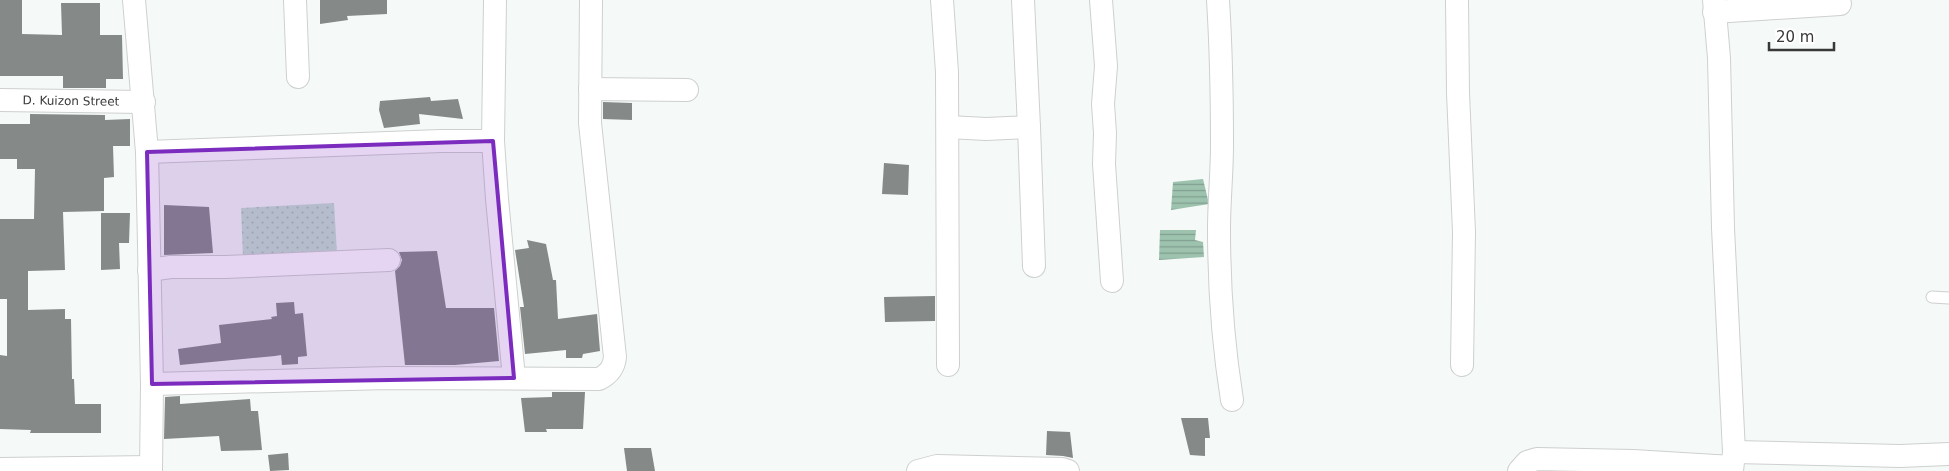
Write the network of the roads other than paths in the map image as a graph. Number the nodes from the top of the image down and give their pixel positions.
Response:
1 (134, 0) edge
2 (294, 0) edge
3 (495, 0) edge
4 (591, 0) edge
5 (942, 0) edge
6 (1023, 0) edge
7 (1101, 0) edge
8 (1218, 0) edge
9 (1457, 0) edge
10 (1840, 4) dead end
11 (1714, 6) edge
12 (298, 77) dead end
13 (590, 89) junction
14 (687, 90) dead end
15 (0, 100) edge
16 (144, 102) junction
17 (948, 127) junction
18 (1029, 127) junction
19 (493, 141) junction
20 (146, 152) junction
21 (389, 260) dead end
22 (1034, 266) dead end
23 (149, 270) junction
24 (1112, 281) dead end
25 (1932, 297) dead end
26 (1949, 298) edge
27 (948, 365) dead end
28 (1462, 365) dead end
29 (514, 378) junction
30 (152, 384) junction
31 (1232, 400) dead end
32 (1949, 454) edge
33 (1733, 463) edge
34 (1632, 466) edge
35 (0, 469) edge
36 (151, 469) edge
37 (918, 471) edge
38 (1068, 471) edge
39 (1519, 471) edge

1 - 16 street
2 - 12 street
3 - 19 street
4 - 13 street
5 - 17 street
6 - 18 street
7 - 24 street
8 - 31 street
9 - 28 street
10 - 11 street
11 - 33 street
13 - 14 street
13 - 29 street
15 - 16 street, D. Kuizon Street
16 - 20 street
17 - 18 street
17 - 27 street
18 - 22 street
19 - 20 street
19 - 29 street
20 - 23 street
21 - 23 street
23 - 30 street
25 - 26 lane
29 - 30 street
30 - 36 street
32 - 33 street
33 - 34 street
34 - 39 street
35 - 36 street
37 - 38 street

